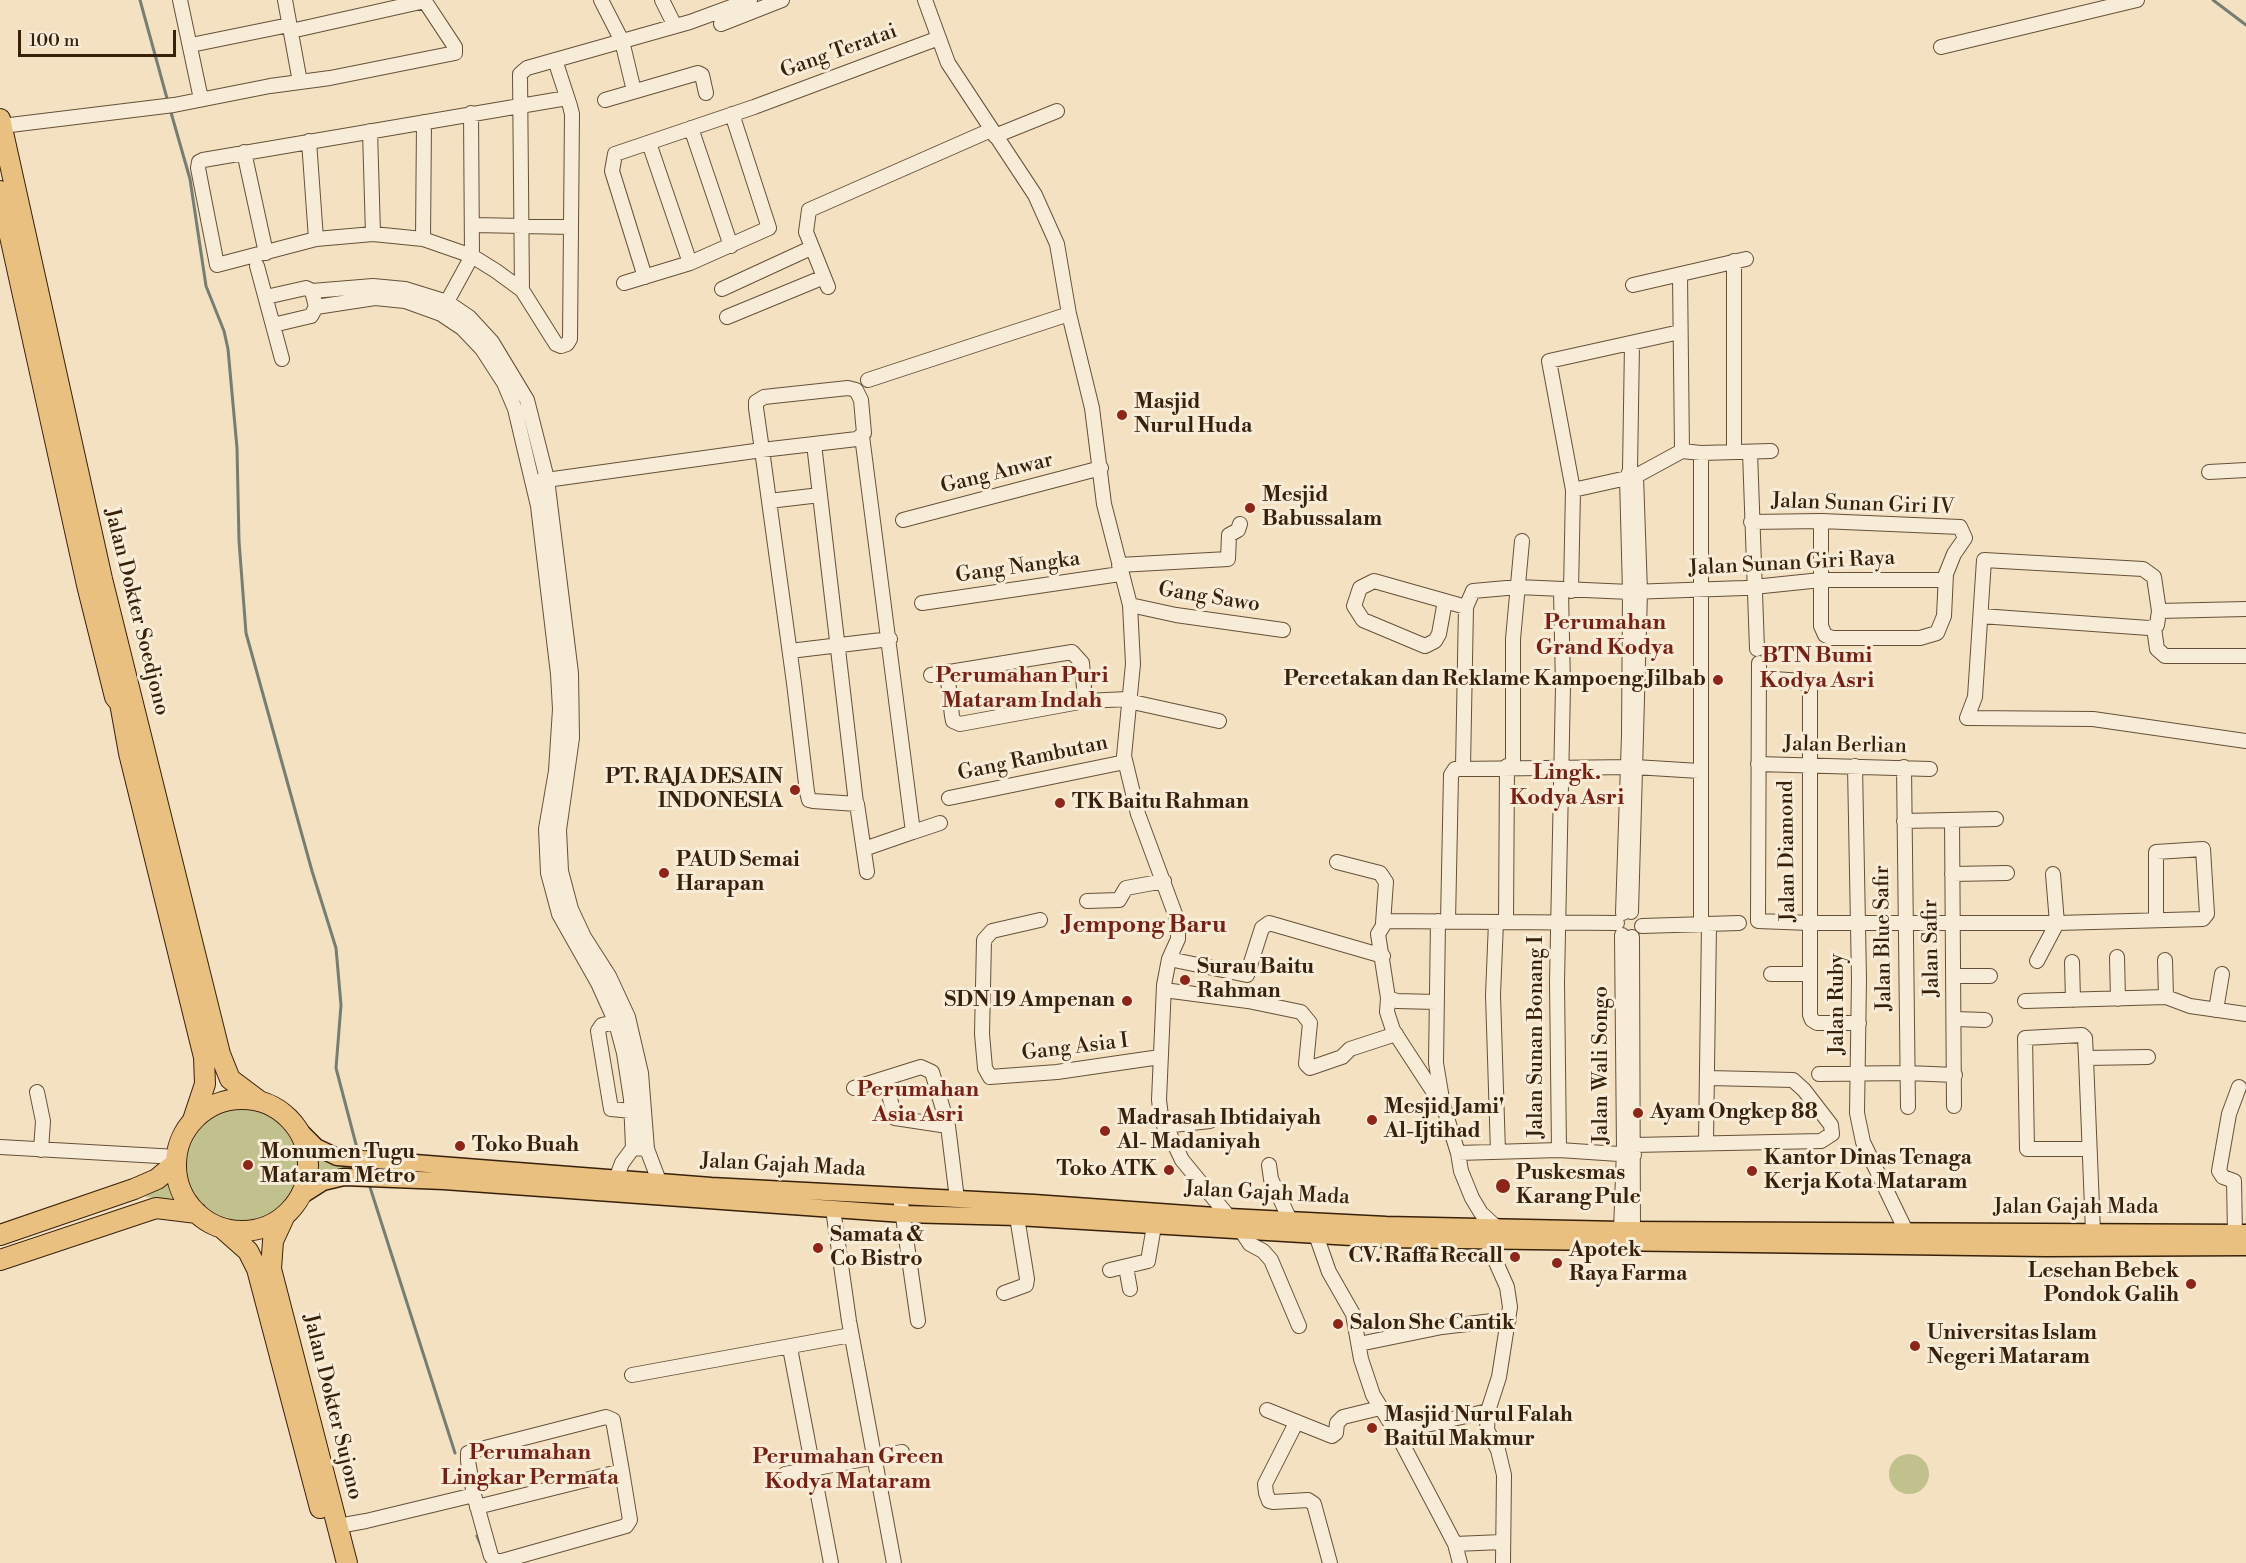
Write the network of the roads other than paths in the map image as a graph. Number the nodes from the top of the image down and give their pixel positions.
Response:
1 (180, 0) edge
2 (285, 0) edge
3 (601, 0) edge
4 (662, 0) edge
5 (750, 0) edge
6 (782, 0) edge
7 (925, 0) edge
8 (2137, 0) edge
9 (425, 1) edge
10 (721, 24) dead end
11 (675, 26) junction
12 (290, 28) junction
13 (939, 38) junction
14 (622, 41) junction
15 (190, 45) junction
16 (1941, 47) dead end
17 (555, 60) junction
18 (300, 82) junction
19 (634, 91) junction
20 (706, 93) dead end
21 (567, 98) junction
22 (201, 99) junction
23 (604, 100) dead end
24 (519, 106) junction
25 (1057, 111) dead end
26 (471, 113) junction
27 (732, 114) junction
28 (424, 122) junction
29 (1, 123) edge
30 (691, 128) junction
31 (370, 131) junction
32 (998, 132) junction
33 (309, 141) junction
34 (649, 143) junction
35 (244, 152) junction
36 (0, 191) edge
37 (474, 225) junction
38 (523, 226) junction
39 (571, 227) junction
40 (373, 234) junction
41 (316, 239) junction
42 (423, 239) junction
43 (732, 246) junction
44 (811, 248) junction
45 (266, 253) junction
46 (472, 256) junction
47 (690, 263) junction
48 (257, 266) dead end
49 (1680, 275) junction
50 (645, 277) junction
51 (624, 283) dead end
52 (1633, 285) dead end
53 (722, 289) dead end
54 (522, 290) junction
55 (312, 291) junction
56 (31, 293) junction
57 (266, 297) junction
58 (316, 307) junction
59 (444, 308) junction
60 (1069, 314) junction
61 (728, 317) dead end
62 (273, 326) junction
63 (1680, 332) junction
64 (1632, 344) junction
65 (282, 359) dead end
66 (868, 380) dead end
67 (862, 436) junction
68 (814, 444) junction
69 (762, 450) junction
70 (1682, 451) junction
71 (1771, 451) dead end
72 (1734, 452) junction
73 (1750, 452) junction
74 (1701, 453) junction
75 (1101, 468) junction
76 (2246, 470) edge
77 (2209, 472) dead end
78 (1631, 475) junction
79 (541, 480) junction
80 (1573, 490) junction
81 (820, 495) junction
82 (770, 501) junction
83 (903, 520) dead end
84 (1821, 521) junction
85 (1751, 522) junction
86 (1240, 524) dead end
87 (1522, 541) dead end
88 (1119, 569) junction
89 (1821, 580) junction
90 (1945, 580) junction
91 (94, 582) junction
92 (1518, 587) junction
93 (1754, 587) junction
94 (1566, 591) junction
95 (1702, 591) junction
96 (1635, 592) junction
97 (1445, 601) junction
98 (922, 603) dead end
99 (1130, 606) junction
100 (1466, 607) junction
101 (2246, 609) edge
102 (2159, 611) junction
103 (1981, 616) junction
104 (2152, 628) junction
105 (1282, 630) dead end
106 (890, 639) junction
107 (838, 645) junction
108 (790, 651) junction
109 (2246, 656) edge
110 (947, 671) junction
111 (931, 675) dead end
112 (1759, 678) junction
113 (1128, 700) junction
114 (1085, 701) junction
115 (1219, 721) dead end
116 (2246, 741) edge
117 (1125, 762) junction
118 (1758, 764) junction
119 (1808, 765) junction
120 (1510, 766) junction
121 (1855, 766) junction
122 (1463, 767) junction
123 (1562, 767) junction
124 (1636, 768) junction
125 (1904, 768) junction
126 (1930, 769) dead end
127 (1700, 771) junction
128 (949, 798) dead end
129 (856, 802) junction
130 (1996, 819) dead end
131 (1952, 820) junction
132 (1904, 821) junction
133 (940, 823) dead end
134 (913, 832) junction
135 (864, 849) junction
136 (1337, 862) dead end
137 (867, 872) dead end
138 (2007, 873) dead end
139 (1952, 874) junction
140 (2053, 874) dead end
141 (1164, 881) junction
142 (1087, 901) dead end
143 (2156, 918) junction
144 (1040, 920) dead end
145 (1443, 921) junction
146 (1501, 921) junction
147 (1388, 922) junction
148 (1858, 922) junction
149 (1953, 922) junction
150 (2057, 922) junction
151 (1557, 923) junction
152 (1739, 923) dead end
153 (1810, 923) junction
154 (1904, 923) junction
155 (1625, 924) junction
156 (1705, 924) junction
157 (1383, 956) junction
158 (2117, 957) dead end
159 (1169, 959) junction
160 (2164, 960) dead end
161 (2037, 961) dead end
162 (2073, 962) dead end
163 (1771, 974) dead end
164 (1810, 974) junction
165 (2222, 974) dead end
166 (1953, 976) junction
167 (1990, 976) dead end
168 (1164, 990) junction
169 (2166, 997) junction
170 (1388, 998) junction
171 (2118, 999) junction
172 (2073, 1000) junction
173 (2025, 1001) dead end
174 (1436, 1002) junction
175 (2216, 1010) junction
176 (2246, 1014) edge
177 (1955, 1019) junction
178 (622, 1020) junction
179 (1985, 1020) dead end
180 (1859, 1023) junction
181 (1396, 1034) junction
182 (1160, 1057) junction
183 (2148, 1057) dead end
184 (2086, 1058) junction
185 (1908, 1073) junction
186 (1819, 1074) dead end
187 (1859, 1074) junction
188 (1954, 1075) junction
189 (1709, 1078) junction
190 (885, 1079) junction
191 (628, 1083) junction
192 (607, 1085) junction
193 (2239, 1087) dead end
194 (854, 1088) dead end
195 (37, 1092) dead end
196 (258, 1100) junction
197 (1443, 1106) junction
198 (1954, 1106) dead end
199 (1908, 1107) dead end
200 (632, 1111) junction
201 (193, 1120) junction
202 (1210, 1121) dead end
203 (948, 1126) junction
204 (1164, 1126) junction
205 (298, 1129) junction
206 (1706, 1143) junction
207 (0, 1147) edge
208 (640, 1149) junction
209 (2089, 1149) junction
210 (41, 1150) junction
211 (1559, 1150) junction
212 (1498, 1152) junction
213 (1631, 1152) junction
214 (1465, 1153) junction
215 (176, 1160) junction
216 (1269, 1165) dead end
217 (616, 1179) junction
218 (659, 1181) junction
219 (641, 1189) junction
220 (301, 1196) junction
221 (900, 1196) junction
222 (957, 1199) junction
223 (833, 1209) junction
224 (197, 1213) junction
225 (903, 1214) junction
226 (286, 1215) junction
227 (1017, 1217) junction
228 (1229, 1217) junction
229 (1290, 1220) junction
230 (1165, 1223) junction
231 (1495, 1226) junction
232 (222, 1228) junction
233 (1627, 1230) junction
234 (1906, 1231) junction
235 (1242, 1232) junction
236 (1386, 1232) junction
237 (2093, 1232) junction
238 (2241, 1233) edge
239 (0, 1235) edge
240 (1316, 1235) junction
241 (1560, 1236) junction
242 (1698, 1237) junction
243 (2133, 1239) junction
244 (1488, 1242) junction
245 (2246, 1247) edge
246 (0, 1260) edge
247 (1126, 1267) junction
248 (1110, 1270) dead end
249 (1130, 1289) dead end
250 (1004, 1293) dead end
251 (1509, 1319) junction
252 (918, 1321) dead end
253 (1299, 1326) dead end
254 (851, 1335) junction
255 (1359, 1344) junction
256 (790, 1348) junction
257 (632, 1375) dead end
258 (293, 1381) junction
259 (1380, 1408) junction
260 (1267, 1410) dead end
261 (1488, 1412) junction
262 (1293, 1428) junction
263 (1396, 1432) junction
264 (902, 1452) dead end
265 (874, 1458) junction
266 (814, 1468) junction
267 (622, 1471) junction
268 (785, 1474) dead end
269 (475, 1501) junction
270 (338, 1526) junction
271 (1502, 1542) junction
272 (1455, 1544) junction
273 (334, 1563) edge
274 (347, 1563) edge
275 (831, 1563) edge
276 (894, 1563) edge
277 (1330, 1563) edge
278 (1460, 1563) edge
279 (1503, 1563) edge

1 - 15 street
2 - 12 street
3 - 14 street
4 - 11 street
5 - 11 street
6 - 10 street
7 - 13 street
8 - 16 street
9 - 12 street
9 - 18 street
11 - 14 street
12 - 15 street
12 - 18 street
13 - 27 street, Gang Teratai
13 - 32 street
14 - 17 street
14 - 19 street
15 - 22 street
17 - 21 street
17 - 24 street
18 - 22 street
19 - 20 street
19 - 23 street
21 - 24 street
21 - 39 street
22 - 29 street
24 - 26 street
24 - 38 street
25 - 32 street
26 - 28 street
26 - 37 street
27 - 30 street, Gang Teratai
27 - 43 street
28 - 31 street
28 - 42 street
29 - 56 highway, Jalan Dokter Soedjono
30 - 34 street, Gang Teratai
30 - 43 street
31 - 33 street
31 - 40 street
32 - 44 street
32 - 60 street
33 - 35 street
33 - 41 street
34 - 47 street
34 - 50 street, Gang Teratai
35 - 45 street
35 - 45 street
36 - 56 highway, Jalan Dokter Soedjono
37 - 38 street
37 - 46 street
38 - 39 street
38 - 54 street
39 - 54 street
40 - 41 street
40 - 42 street
41 - 45 street
42 - 46 street
43 - 47 street
44 - 53 street
44 - 61 street
46 - 54 street
46 - 59 street
47 - 50 street
48 - 57 street
49 - 52 street
49 - 63 street
49 - 72 street
50 - 51 street
55 - 57 street
55 - 58 street
55 - 59 street
56 - 91 highway, Jalan Dokter Soedjono
57 - 62 street
58 - 59 street
58 - 62 street
59 - 79 street
60 - 66 street
60 - 75 street
62 - 65 street
63 - 64 street
63 - 70 street
64 - 78 street, Jalan Wali Songo
64 - 80 street, Jalan Sunan Bonang I
67 - 68 street
67 - 69 street
67 - 106 street
68 - 69 street
68 - 81 street
69 - 79 street
69 - 82 street
70 - 74 street
70 - 78 street
71 - 73 street
72 - 73 street
72 - 74 street
73 - 85 street
74 - 95 street
75 - 83 street, Gang Anwar
75 - 88 street
76 - 77 street
78 - 80 street
78 - 96 street, Jalan Wali Songo
79 - 178 street
80 - 94 street, Jalan Sunan Bonang I
81 - 82 street
81 - 107 street
82 - 108 street
84 - 85 street, Jalan Sunan Giri IV
84 - 89 street
84 - 90 street, Jalan Sunan Giri IV
85 - 93 street
86 - 88 street, Gang Nangka
87 - 92 street
88 - 98 street, Gang Nangka
88 - 99 street
89 - 90 street, Jalan Sunan Giri Raya
89 - 90 street
89 - 93 street, Jalan Sunan Giri Raya
91 - 196 highway, Jalan Dokter Soedjono
91 - 201 highway, Jalan Dokter Soedjono
92 - 94 street, Jalan Sunan Giri Raya
92 - 100 street, Jalan Sunan Giri Raya
92 - 120 street
93 - 95 street, Jalan Sunan Giri Raya
93 - 112 street
94 - 96 street, Jalan Sunan Giri Raya
94 - 123 street, Jalan Sunan Bonang I
95 - 96 street, Jalan Sunan Giri Raya
95 - 127 street
96 - 124 street, Jalan Wali Songo
97 - 97 street
97 - 100 street
99 - 105 street, Gang Sawo
99 - 113 street
100 - 122 street
101 - 102 street
102 - 103 street
102 - 104 street
103 - 104 street
103 - 116 street
104 - 109 street
106 - 107 street
106 - 134 street
107 - 108 street
107 - 129 street
108 - 129 street
110 - 111 street
110 - 114 street
110 - 114 street
112 - 118 street
112 - 119 street, Jalan Diamond
113 - 114 street
113 - 115 street
113 - 117 street
117 - 128 street, Gang Rambutan
117 - 141 street
118 - 119 street, Jalan Berlian
118 - 153 street
119 - 121 street, Jalan Berlian
119 - 153 street, Jalan Diamond
120 - 122 street
120 - 123 street
120 - 146 street
121 - 125 street, Jalan Berlian
121 - 148 street, Jalan Ruby
122 - 145 street
123 - 124 street
123 - 151 street, Jalan Sunan Bonang I
124 - 127 street
124 - 155 street, Jalan Wali Songo
125 - 126 street, Jalan Berlian
125 - 132 street, Jalan Blue Safir
127 - 156 street
129 - 135 street
130 - 131 street
131 - 132 street
131 - 139 street, Jalan Safir
132 - 154 street, Jalan Blue Safir
133 - 134 street
134 - 135 street
135 - 137 street
136 - 147 street
138 - 139 street
139 - 149 street, Jalan Safir
140 - 150 street
141 - 142 street
141 - 159 street
143 - 143 street
143 - 150 street
144 - 182 street, Gang Asia I
145 - 146 street
145 - 147 street
145 - 174 street
146 - 151 street
146 - 212 street
147 - 157 street
148 - 153 street
148 - 154 street
148 - 180 street, Jalan Ruby
149 - 150 street
149 - 154 street
149 - 166 street, Jalan Safir
150 - 161 street
151 - 155 street
151 - 211 street, Jalan Sunan Bonang I
152 - 156 street
153 - 164 street, Jalan Diamond
154 - 185 street, Jalan Blue Safir
155 - 156 street
155 - 213 street, Jalan Wali Songo
156 - 189 street
157 - 159 street
157 - 170 street
158 - 171 street
159 - 168 street
160 - 169 street
162 - 172 street
163 - 164 street
164 - 180 street, Jalan Diamond
165 - 175 street
166 - 167 street
166 - 177 street, Jalan Safir
168 - 181 street
168 - 182 street
169 - 171 street
169 - 175 street
170 - 174 street
170 - 181 street
171 - 172 street
172 - 173 street
174 - 197 street
175 - 176 street
177 - 179 street
177 - 188 street, Jalan Safir
178 - 191 street
178 - 192 street
178 - 208 street
180 - 187 street, Jalan Ruby
181 - 197 street
182 - 204 street
183 - 184 street
184 - 209 street
184 - 209 street
185 - 187 street
185 - 188 street
185 - 199 street, Jalan Blue Safir
186 - 187 street
187 - 234 street, Jalan Ruby
188 - 198 street, Jalan Safir
189 - 206 street
189 - 206 street
190 - 194 street
190 - 203 street
190 - 203 street
191 - 192 street
191 - 200 street
192 - 200 street
193 - 238 street
195 - 210 street
196 - 201 highway
196 - 205 highway
197 - 214 street
200 - 208 street
201 - 215 highway
202 - 204 street
203 - 222 street
204 - 228 street
205 - 217 main road, Jalan Gajah Mada
205 - 220 highway
206 - 213 street
207 - 210 street
208 - 217 street
208 - 218 street
209 - 237 street
210 - 215 street
211 - 212 street
211 - 213 street
212 - 214 street
213 - 233 street, Jalan Wali Songo
214 - 231 street
215 - 224 highway
215 - 239 highway
216 - 229 street
217 - 219 main road, Jalan Gajah Mada
218 - 219 main road, Jalan Gajah Mada
218 - 221 main road, Jalan Gajah Mada
219 - 220 main road, Jalan Gajah Mada
219 - 223 main road, Jalan Gajah Mada
220 - 226 highway
221 - 222 main road, Jalan Gajah Mada
221 - 225 street
222 - 230 main road, Jalan Gajah Mada
223 - 225 main road, Jalan Gajah Mada
223 - 254 street
224 - 232 highway
224 - 246 highway
225 - 227 main road, Jalan Gajah Mada
225 - 252 street
226 - 232 highway
226 - 258 highway, Jalan Dokter Sujono
227 - 230 main road, Jalan Gajah Mada
227 - 250 street
228 - 229 main road, Jalan Gajah Mada
228 - 230 main road, Jalan Gajah Mada
229 - 236 main road, Jalan Gajah Mada
230 - 235 main road, Jalan Gajah Mada
230 - 247 street
231 - 236 main road, Jalan Gajah Mada
231 - 241 main road, Jalan Gajah Mada
232 - 258 highway
233 - 241 main road, Jalan Gajah Mada
233 - 242 main road, Jalan Gajah Mada
234 - 237 main road, Jalan Gajah Mada
234 - 242 main road, Jalan Gajah Mada
235 - 240 main road, Jalan Gajah Mada
235 - 253 street
236 - 240 main road, Jalan Gajah Mada
236 - 244 main road, Jalan Gajah Mada
237 - 243 main road, Jalan Gajah Mada
238 - 243 main road, Jalan Gajah Mada
240 - 255 street
241 - 242 main road, Jalan Gajah Mada
241 - 244 main road, Jalan Gajah Mada
242 - 243 main road, Jalan Gajah Mada
243 - 245 main road, Jalan Gajah Mada
244 - 251 street
247 - 248 street
247 - 249 street
251 - 255 street
251 - 261 street
254 - 256 street
254 - 265 street
255 - 259 street
256 - 257 street
256 - 266 street
258 - 270 highway, Jalan Dokter Sujono
258 - 273 highway
259 - 262 street
259 - 263 street
260 - 262 street
261 - 263 street
261 - 271 street
262 - 277 street
263 - 272 street
264 - 265 street
265 - 266 street
265 - 276 street
266 - 268 street
266 - 275 street
267 - 269 street
267 - 269 street
267 - 269 street
269 - 270 street
270 - 274 highway, Jalan Dokter Sujono
271 - 272 street
271 - 279 street
272 - 278 street

